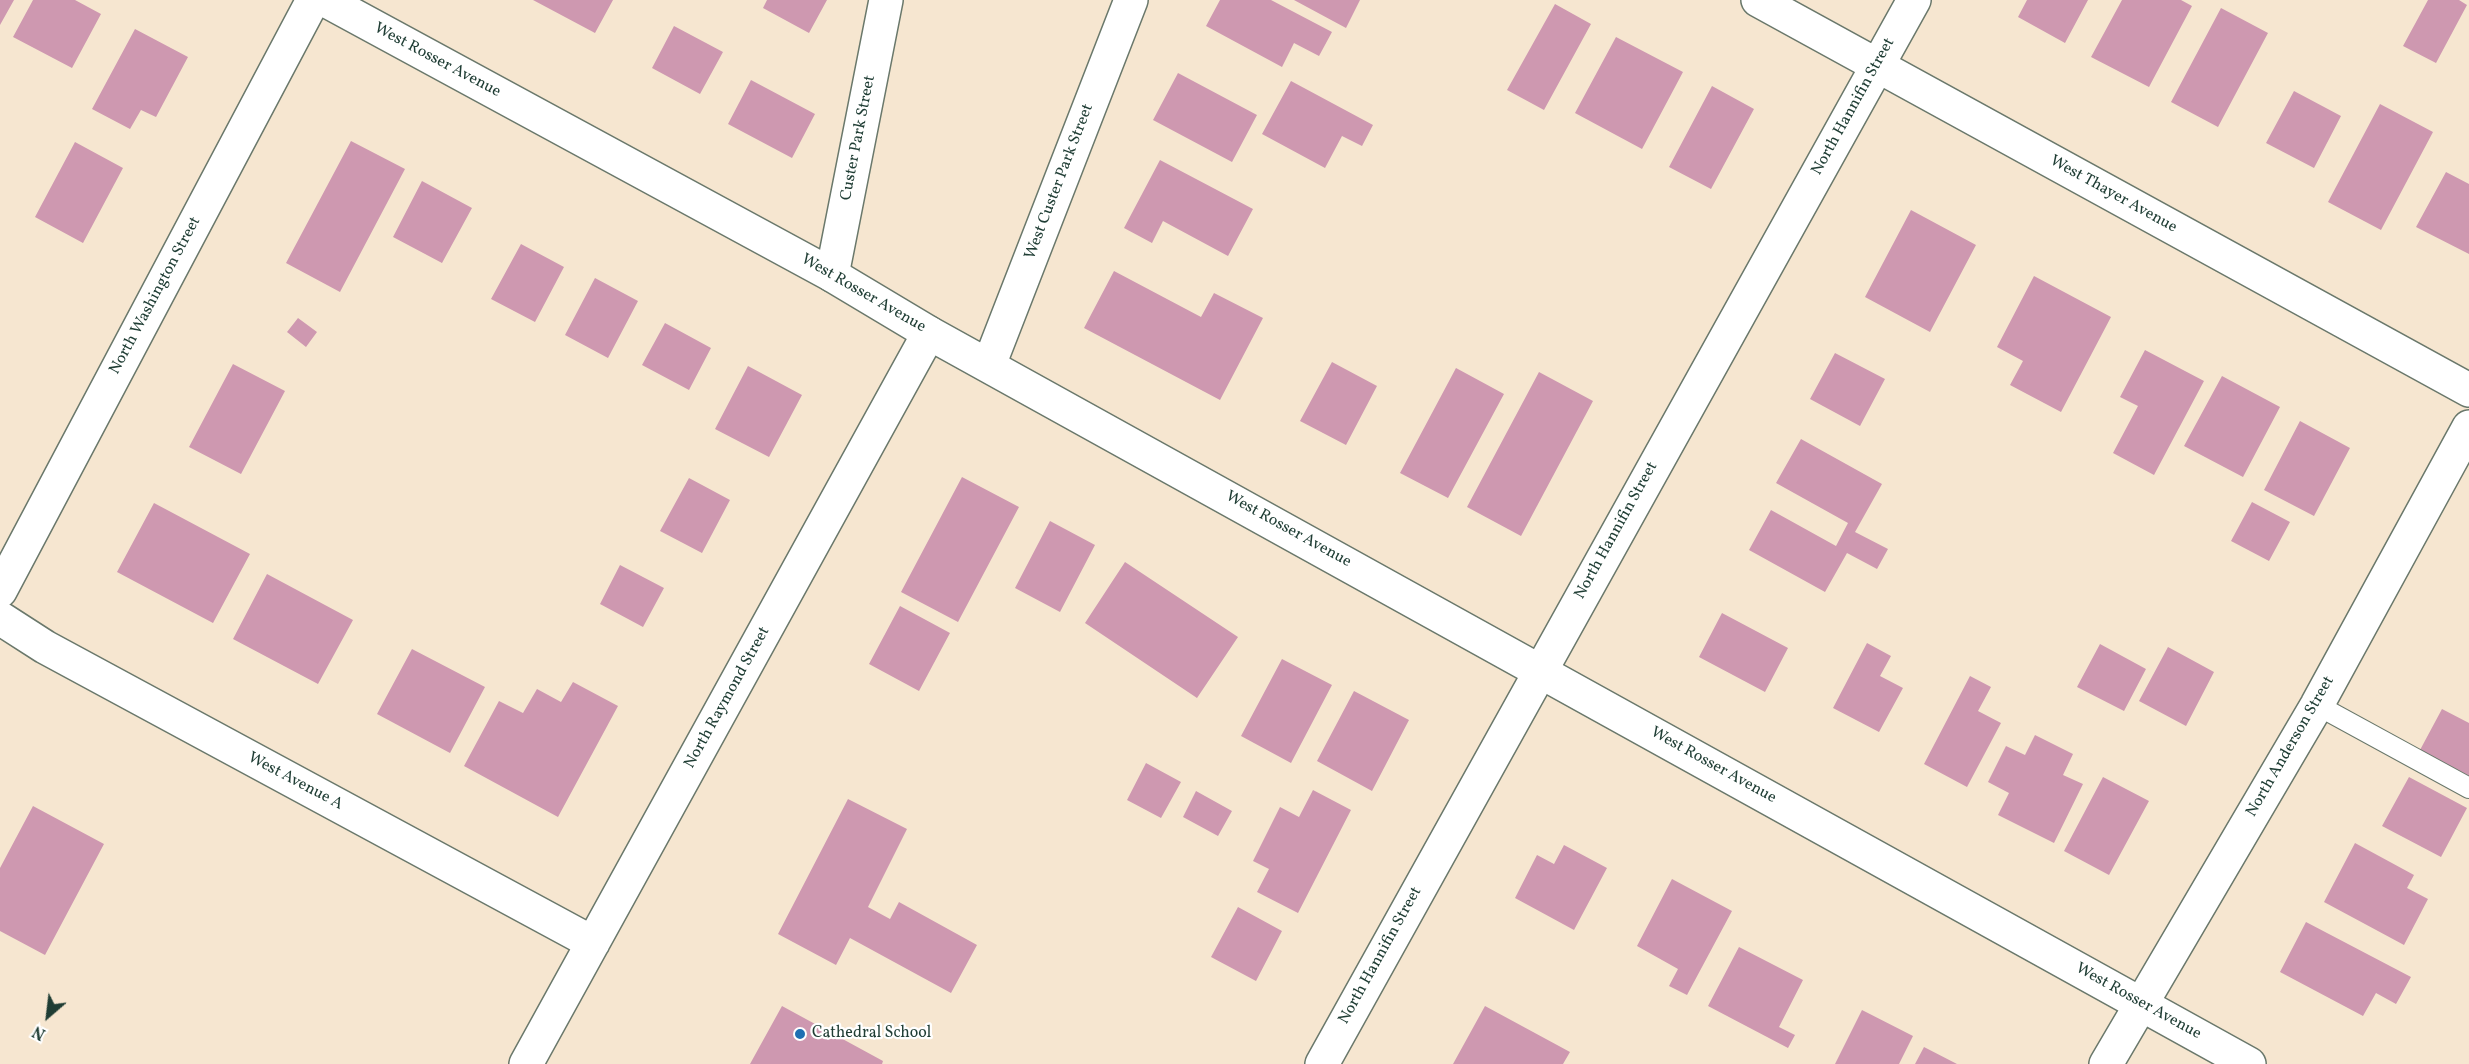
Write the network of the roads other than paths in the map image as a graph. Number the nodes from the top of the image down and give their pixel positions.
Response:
1 (313, 0) edge
2 (325, 0) edge
3 (885, 0) edge
4 (1131, 0) edge
5 (1758, 0) edge
6 (1914, 0) edge
7 (1878, 65) junction
8 (832, 275) junction
9 (929, 333) junction
10 (988, 365) junction
11 (2469, 390) edge
12 (2469, 427) edge
13 (0, 591) edge
14 (0, 618) edge
15 (1539, 669) junction
16 (2317, 705) junction
17 (2469, 788) edge
18 (593, 943) junction
19 (2141, 1004) junction
20 (526, 1064) edge
21 (1322, 1064) edge
22 (2106, 1064) edge
23 (2249, 1064) edge

1 - 13 street, North Washington Street
2 - 8 street, West Rosser Avenue
3 - 8 street, Custer Park Street
4 - 10 street, West Custer Park Street
5 - 7 street, West Thayer Avenue
6 - 7 street, North Hannifin Street
7 - 11 street, West Thayer Avenue
7 - 15 street, North Hannifin Street
8 - 9 street, West Rosser Avenue
9 - 10 street, West Rosser Avenue
9 - 18 street, North Raymond Street
10 - 15 street, West Rosser Avenue
12 - 16 street, North Anderson Street
14 - 18 street, West Avenue A
15 - 19 street, West Rosser Avenue
15 - 21 street, North Hannifin Street
16 - 17 lane
16 - 19 street, North Anderson Street
18 - 20 street, North Raymond Street
19 - 22 street, North Anderson Street
19 - 23 street, West Rosser Avenue

